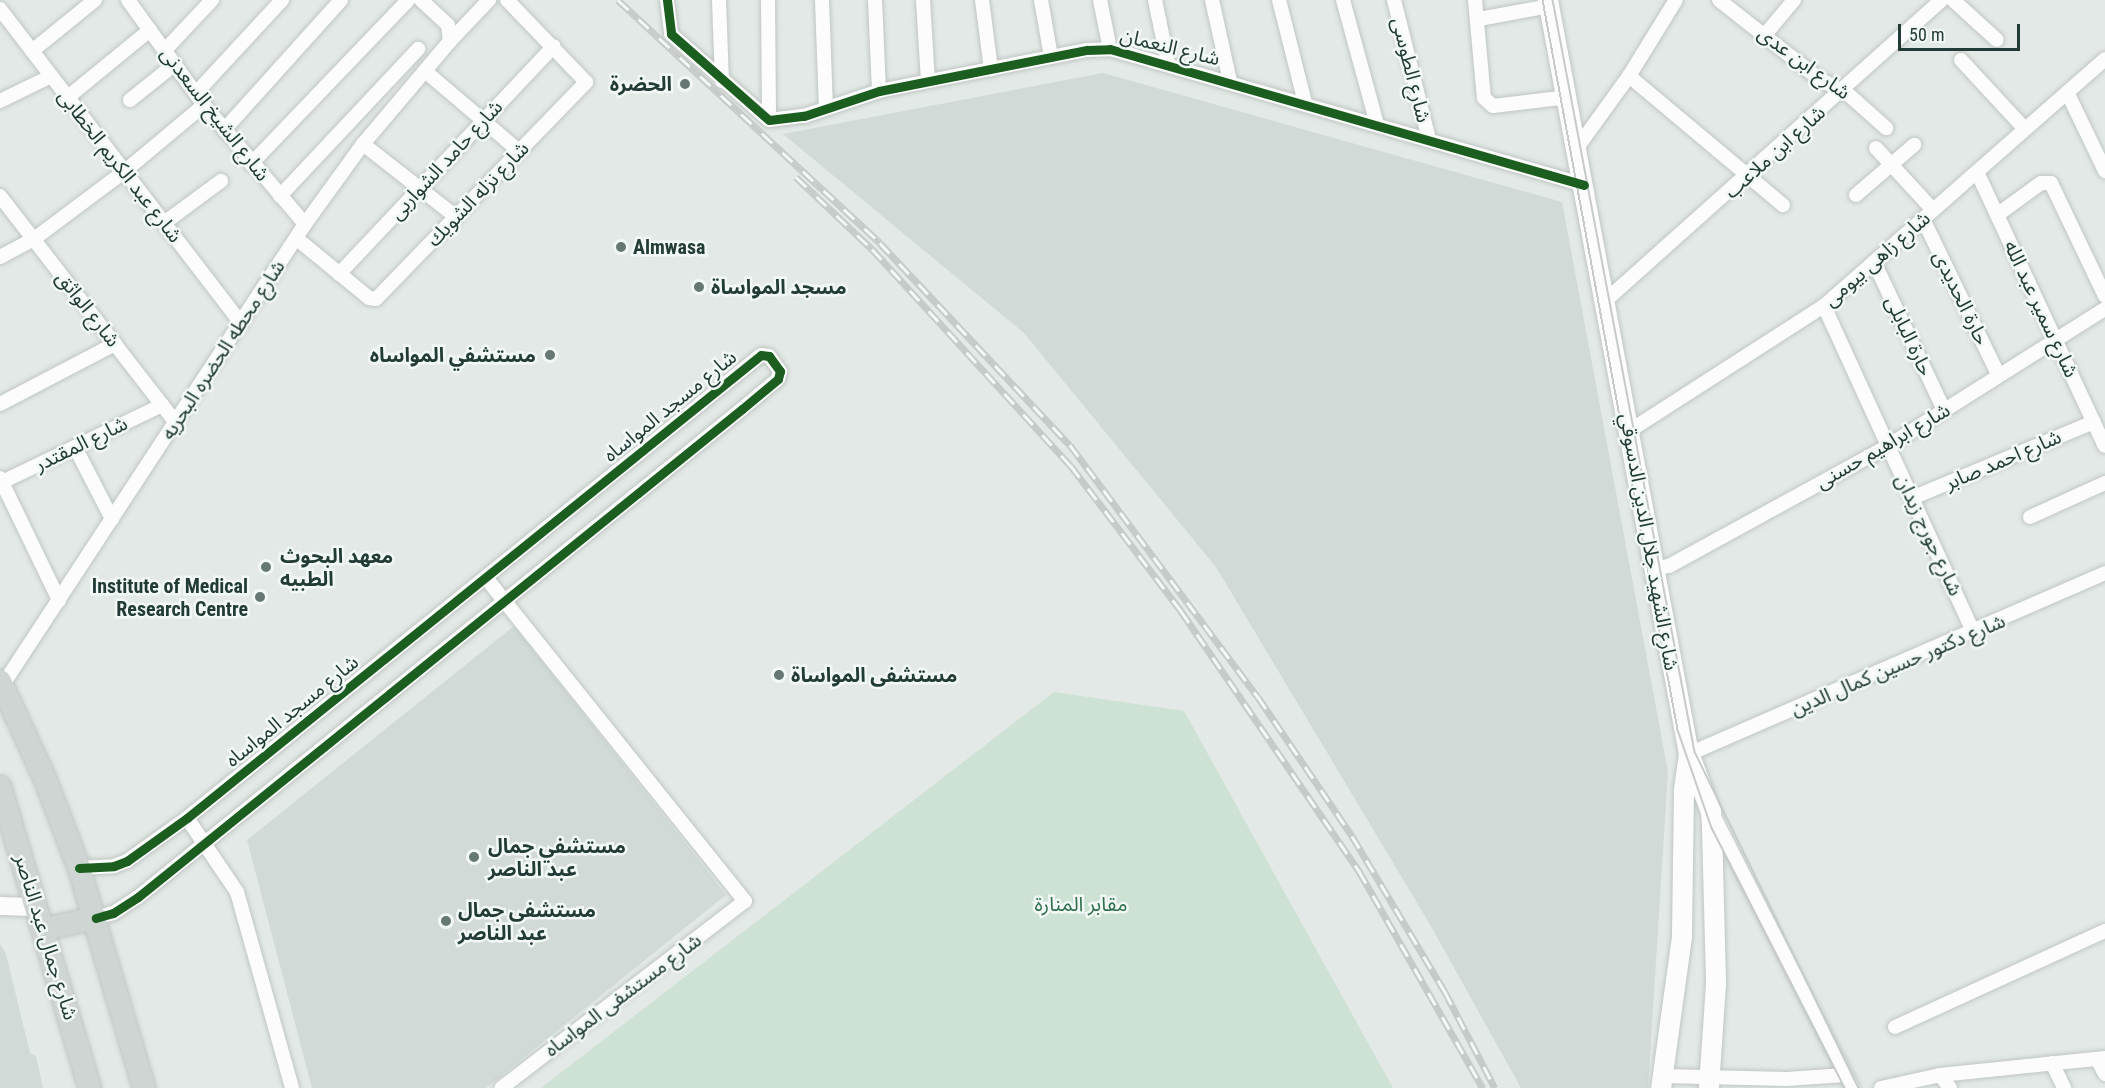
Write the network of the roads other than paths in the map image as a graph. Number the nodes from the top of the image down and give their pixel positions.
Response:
1 (95, 0) edge
2 (212, 0) edge
3 (282, 0) edge
4 (341, 0) edge
5 (408, 0) edge
6 (421, 0) edge
7 (489, 0) edge
8 (507, 0) edge
9 (667, 0) edge
10 (719, 0) edge
11 (768, 0) edge
12 (822, 0) edge
13 (875, 0) edge
14 (923, 0) edge
15 (982, 0) edge
16 (1041, 0) edge
17 (1100, 0) edge
18 (1155, 0) edge
19 (1212, 0) edge
20 (1279, 0) edge
21 (1343, 0) edge
22 (1394, 0) edge
23 (1475, 0) edge
24 (1676, 0) edge
25 (1719, 0) edge
26 (1794, 0) edge
27 (1942, 0) edge
28 (1953, 0) edge
29 (137, 3) edge
30 (1549, 3) edge
31 (0, 9) edge
32 (1479, 19) junction
33 (150, 30) junction
34 (1764, 36) junction
35 (1997, 40) dead end
36 (450, 41) junction
37 (554, 46) junction
38 (418, 49) dead end
39 (1110, 49) junction
40 (165, 50) junction
41 (32, 51) junction
42 (1051, 57) junction
43 (2105, 59) edge
44 (1961, 60) dead end
45 (1168, 63) junction
46 (175, 64) junction
47 (991, 69) junction
48 (425, 71) junction
49 (51, 76) junction
50 (1629, 76) junction
51 (722, 81) junction
52 (928, 81) junction
53 (1230, 81) junction
54 (879, 91) junction
55 (1842, 91) junction
56 (2067, 92) junction
57 (196, 93) junction
58 (68, 97) junction
59 (1568, 97) junction
60 (130, 100) dead end
61 (0, 101) edge
62 (1305, 103) junction
63 (204, 105) junction
64 (826, 108) junction
65 (769, 120) junction
66 (483, 121) junction
67 (1377, 124) junction
68 (1886, 128) dead end
69 (2025, 129) junction
70 (224, 130) junction
71 (1429, 139) junction
72 (363, 144) junction
73 (1914, 145) dead end
74 (1577, 148) junction
75 (1876, 148) dead end
76 (519, 151) junction
77 (251, 164) junction
78 (1891, 164) junction
79 (125, 171) junction
80 (2105, 171) edge
81 (1977, 172) junction
82 (1749, 175) junction
83 (221, 181) dead end
84 (1584, 185) junction
85 (419, 188) junction
86 (1856, 195) dead end
87 (0, 196) edge
88 (280, 196) junction
89 (1783, 205) dead end
90 (1928, 215) junction
91 (1997, 215) junction
92 (456, 217) junction
93 (164, 223) junction
94 (305, 224) junction
95 (296, 238) junction
96 (34, 239) junction
97 (0, 257) edge
98 (1874, 262) junction
99 (339, 273) junction
100 (2105, 296) edge
101 (1605, 301) junction
102 (1824, 306) junction
103 (2105, 309) edge
104 (241, 322) junction
105 (2055, 340) junction
106 (115, 344) junction
107 (1999, 376) junction
108 (0, 404) edge
109 (162, 405) junction
110 (1944, 410) junction
111 (175, 422) junction
112 (2094, 422) junction
113 (1629, 431) junction
114 (1888, 446) junction
115 (2105, 446) edge
116 (75, 447) junction
117 (1, 481) edge
118 (2105, 483) edge
119 (1912, 498) junction
120 (2030, 517) dead end
121 (112, 519) junction
122 (1653, 569) junction
123 (2105, 573) edge
124 (486, 578) junction
125 (59, 600) junction
126 (504, 600) junction
127 (1974, 633) junction
128 (1, 684) edge
129 (1689, 754) junction
130 (0, 787) edge
131 (1710, 812) junction
132 (187, 818) junction
133 (205, 842) junction
134 (79, 868) junction
135 (0, 906) edge
136 (37, 907) junction
137 (96, 918) junction
138 (44, 929) junction
139 (2105, 931) edge
140 (1895, 1028) dead end
141 (2101, 1058) edge
142 (2052, 1063) junction
143 (2105, 1074) edge
144 (1845, 1075) junction
145 (1940, 1075) junction
146 (1662, 1082) edge
147 (1710, 1083) edge
148 (142, 1084) edge
149 (90, 1088) edge
150 (292, 1088) edge
151 (501, 1088) edge
152 (1852, 1088) edge
153 (1881, 1088) edge
154 (1950, 1088) edge
155 (2064, 1088) edge

1 - 41 street
2 - 40 street
3 - 57 street
4 - 70 street
5 - 77 street
6 - 36 street
7 - 36 street, شارع محطه الحضره البحريه
8 - 37 street
9 - 51 street
10 - 51 street
11 - 65 street
12 - 64 street
13 - 54 street
14 - 52 street
15 - 47 street
16 - 42 street
17 - 39 street
18 - 45 street
19 - 53 street
20 - 62 street
21 - 67 street
22 - 71 street, شارع الطوسى
23 - 32 street
24 - 50 street
25 - 34 street, شارع ابن عدى
26 - 34 street
27 - 55 street, شارع ابن ملاعب
28 - 35 street
29 - 33 street, شارع الشيخ السعدنى
30 - 32 street
30 - 59 main road, شارع الشهيد جلال الدين الدسوقي
31 - 41 street, شارع عبد الكريم الخطابى
32 - 59 street
33 - 40 street, شارع الشيخ السعدنى
33 - 58 street
34 - 55 street, شارع ابن عدى
36 - 48 street, شارع محطه الحضره البحريه
37 - 66 street, شارع حامد الشواربى
37 - 76 street, شارع نزله الشويك
38 - 88 street
39 - 42 street, شارع النعمان
39 - 45 street, شارع النعمان
40 - 46 street, شارع الشيخ السعدنى
41 - 49 street, شارع عبد الكريم الخطابى
42 - 47 street, شارع النعمان
43 - 56 street, شارع زاهى بيومى
44 - 69 street
45 - 53 street, شارع النعمان
46 - 57 street, شارع الشيخ السعدنى
46 - 60 street
47 - 52 street, شارع النعمان
48 - 66 street
48 - 72 street, شارع محطه الحضره البحريه
49 - 58 street, شارع عبد الكريم الخطابى
49 - 61 street
50 - 74 street
50 - 82 street
51 - 65 street
52 - 54 street, شارع النعمان
53 - 62 street, شارع النعمان
54 - 64 street, شارع النعمان
55 - 68 street, شارع ابن عدى
55 - 82 street, شارع ابن ملاعب
56 - 69 street, شارع زاهى بيومى
56 - 80 street
57 - 63 street, شارع الشيخ السعدنى
58 - 79 street, شارع عبد الكريم الخطابى
59 - 74 main road, شارع الشهيد جلال الدين الدسوقي
62 - 67 street, شارع النعمان
63 - 70 street, شارع الشيخ السعدنى
63 - 79 street
64 - 65 street, شارع النعمان
66 - 76 street
66 - 85 street, شارع حامد الشواربى
67 - 71 street, شارع النعمان
69 - 81 street, شارع زاهى بيومى
70 - 77 street, شارع الشيخ السعدنى
71 - 84 street, شارع النعمان
72 - 85 street
72 - 94 street, شارع محطه الحضره البحريه
73 - 78 street
74 - 84 main road, شارع الشهيد جلال الدين الدسوقي
75 - 78 street, حارة الحديدى
76 - 92 street, شارع نزله الشويك
77 - 88 street, شارع الشيخ السعدنى
78 - 86 street
78 - 90 street, حارة الحديدى
79 - 93 street, شارع عبد الكريم الخطابى
79 - 96 street
81 - 90 street, شارع زاهى بيومى
81 - 91 street, شارع سمير عبد الله
82 - 89 street
82 - 101 street, شارع ابن ملاعب
83 - 93 street
84 - 101 main road, شارع الشهيد جلال الدين الدسوقي
85 - 92 street
85 - 99 street, شارع حامد الشواربى
87 - 96 street, شارع الواثق
88 - 94 street, شارع الشيخ السعدنى
90 - 98 street, شارع زاهى بيومى
90 - 107 street, حارة الحديدى
91 - 100 street
91 - 105 street, شارع سمير عبد الله
92 - 99 street, شارع نزله الشويك
93 - 104 street, شارع عبد الكريم الخطابى
94 - 95 street, شارع محطه الحضره البحريه
95 - 99 street
95 - 104 street, شارع محطه الحضره البحريه
96 - 97 street
96 - 106 street, شارع الواثق
98 - 102 street, شارع زاهى بيومى
98 - 110 street, حارة البابلى
101 - 113 main road, شارع الشهيد جلال الدين الدسوقي
102 - 113 street, شارع زاهى بيومى
102 - 114 street, شارع جورج زيدان
103 - 105 street, شارع ابراهيم حسنى
104 - 111 street, شارع محطه الحضره البحريه
105 - 107 street, شارع ابراهيم حسنى
105 - 112 street, شارع سمير عبد الله
106 - 108 street
106 - 109 street, شارع الواثق
107 - 110 street, شارع ابراهيم حسنى
109 - 111 street, شارع الواثق
109 - 116 street, شارع المقتدر
110 - 114 street, شارع ابراهيم حسنى
111 - 121 street, شارع محطه الحضره البحريه
112 - 115 street, شارع سمير عبد الله
112 - 119 street, شارع احمد صابر
113 - 122 main road, شارع الشهيد جلال الدين الدسوقي
114 - 119 street, شارع جورج زيدان
114 - 122 street, شارع ابراهيم حسنى
116 - 117 street, شارع المقتدر
116 - 121 street
117 - 125 street
118 - 120 street
119 - 127 street, شارع جورج زيدان
121 - 125 street, شارع محطه الحضره البحريه
122 - 129 main road, شارع الشهيد جلال الدين الدسوقي
123 - 127 street, شارع دكتور حسين كمال الدين
124 - 126 street
124 - 126 street, شارع مسجد المواساه
124 - 132 street, شارع مسجد المواساه
125 - 128 street, شارع محطه الحضره البحريه
126 - 133 street, شارع مسجد المواساه
126 - 151 street, شارع مستشفى المواساه
127 - 129 street, شارع دكتور حسين كمال الدين
128 - 134 main road
129 - 131 main road
129 - 146 main road, شارع الشهيد جلال الدين الدسوقي
130 - 136 main road, شارع جمال عبد الناصر
131 - 144 street
131 - 147 main road
132 - 133 street
132 - 134 street, شارع مسجد المواساه
133 - 137 street, شارع مسجد المواساه
133 - 150 street
134 - 137 main road
135 - 136 street
136 - 138 main road, شارع جمال عبد الناصر
137 - 138 main road
137 - 148 main road
138 - 149 main road, شارع جمال عبد الناصر
139 - 140 street
141 - 142 street
141 - 143 street
142 - 145 street
142 - 155 street
144 - 147 street
144 - 152 street
145 - 153 street
145 - 154 street
146 - 147 street

